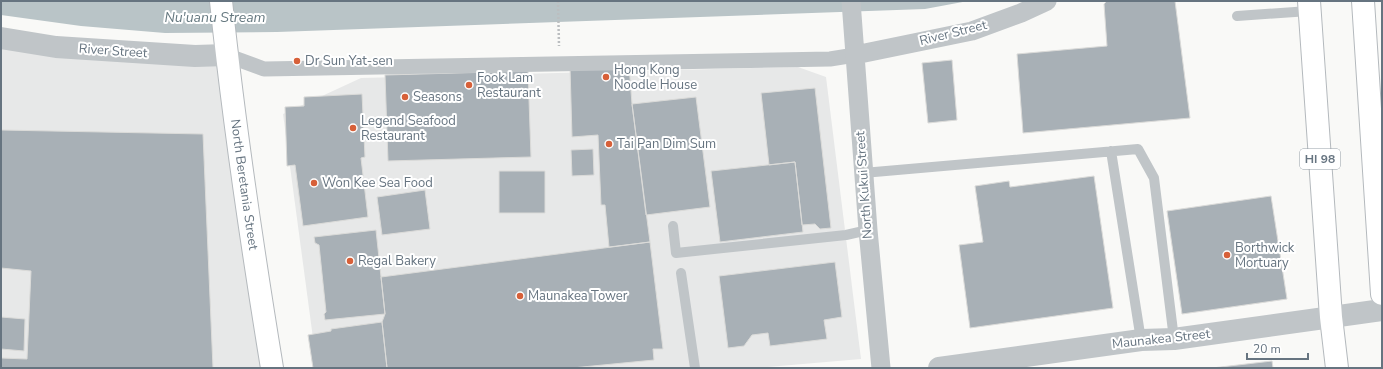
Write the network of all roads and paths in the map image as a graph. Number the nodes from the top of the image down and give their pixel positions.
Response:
1 (221, 1) edge
2 (558, 1) edge
3 (1047, 1) edge
4 (1364, 1) edge
5 (1309, 6) edge
6 (852, 10) edge
7 (1236, 16) dead end
8 (559, 27) dead end
9 (1, 38) edge
10 (226, 46) junction
11 (855, 55) junction
12 (1111, 151) junction
13 (863, 173) junction
14 (673, 226) dead end
15 (868, 230) junction
16 (681, 273) dead end
17 (1382, 294) edge
18 (1382, 310) edge
19 (1330, 317) junction
20 (1174, 339) junction
21 (1141, 340) junction
22 (272, 368) edge
23 (695, 368) edge
24 (881, 368) edge
25 (939, 368) edge
26 (1337, 368) edge

1 - 10 main road, North Beretania Street
2 - 8 path
3 - 11 street, River Street
4 - 17 main road
5 - 7 lane
5 - 19 main road, HI 98
6 - 11 street, North Kukui Street
9 - 10 street, River Street
10 - 11 street
10 - 22 main road, North Beretania Street
11 - 13 street, North Kukui Street
12 - 13 lane
12 - 20 lane
12 - 21 lane
13 - 15 street, North Kukui Street
14 - 15 lane
15 - 24 street, North Kukui Street
16 - 23 lane
18 - 19 street, Maunakea Street
19 - 20 street, Maunakea Street
19 - 26 main road, HI 98
20 - 21 street, Maunakea Street
21 - 25 street, Maunakea Street

